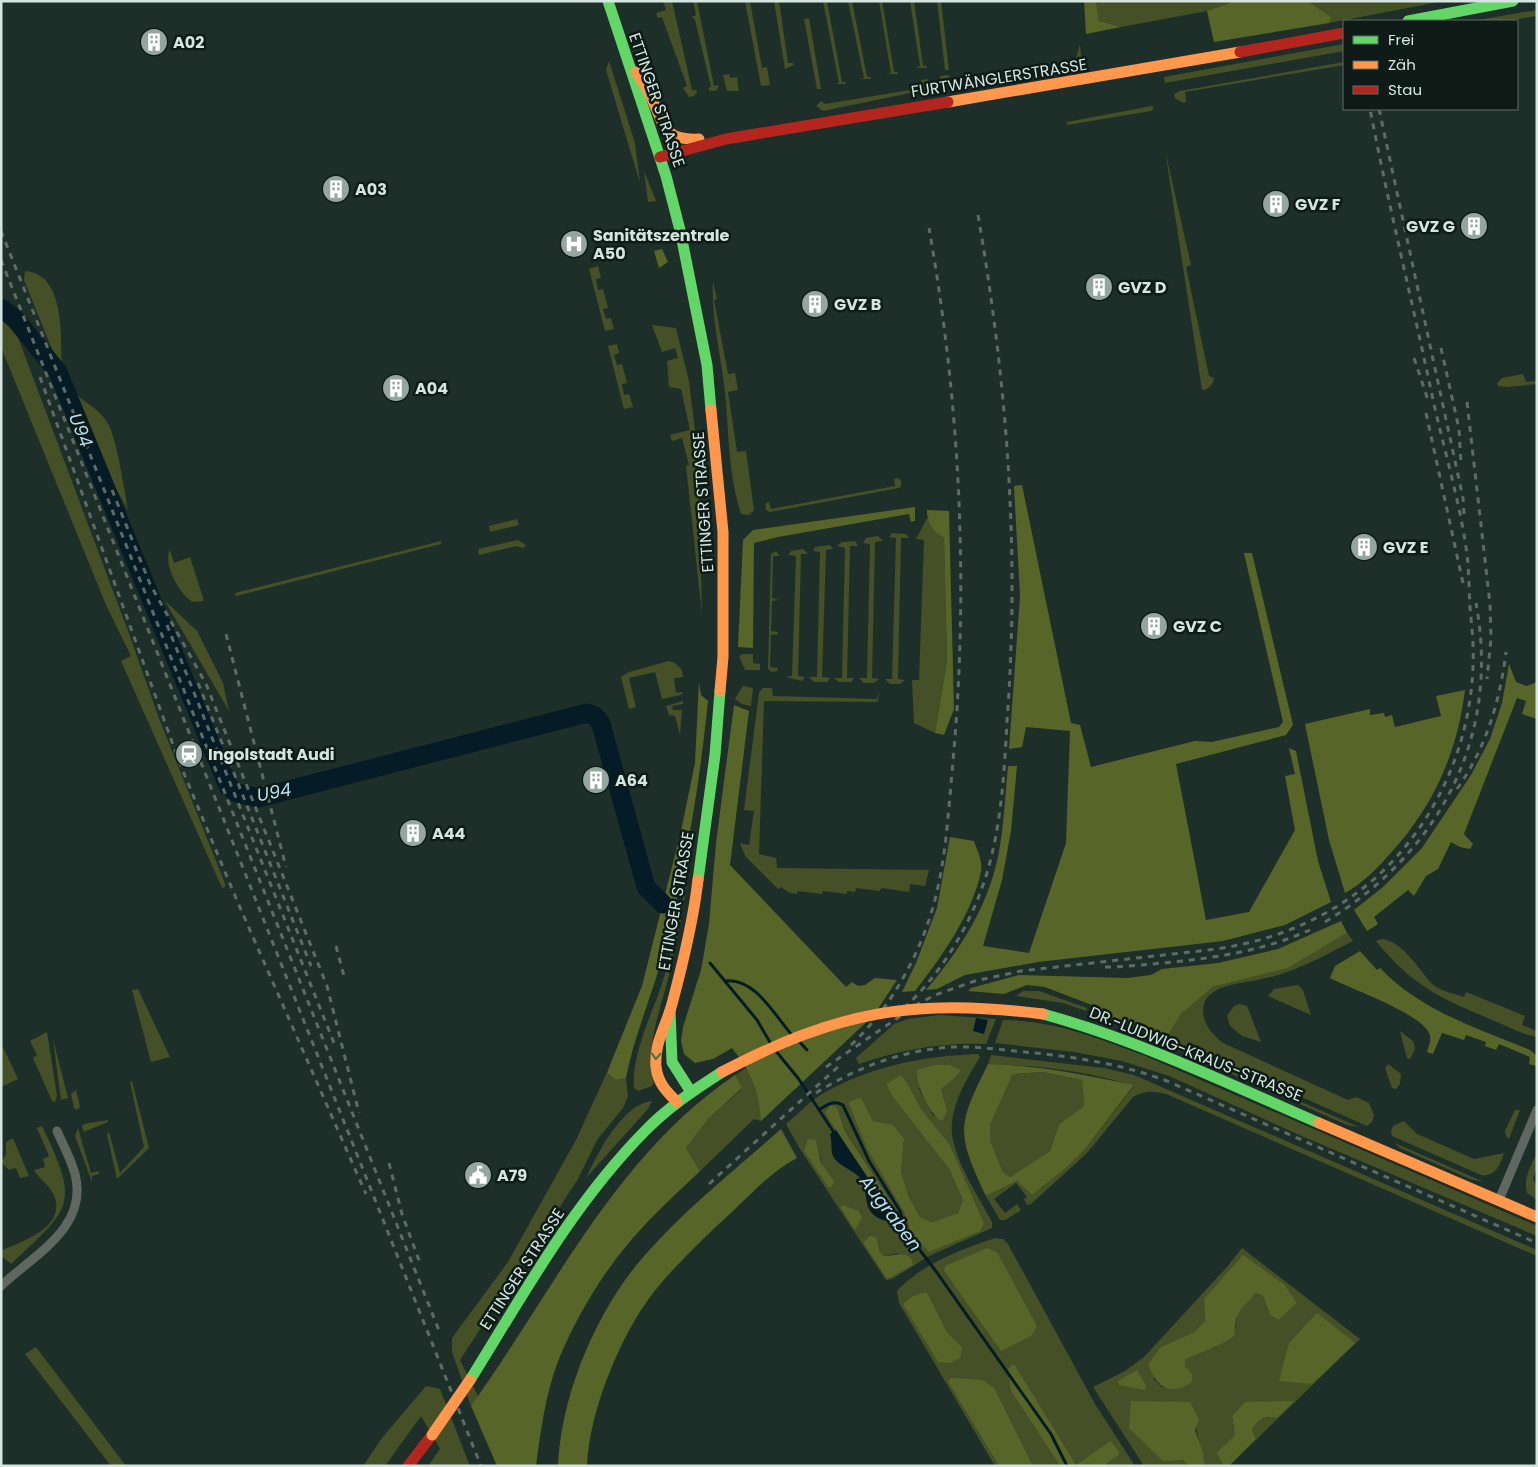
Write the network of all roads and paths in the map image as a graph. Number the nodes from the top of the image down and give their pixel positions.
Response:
1 (608, 1) edge
2 (1513, 1) edge
3 (1413, 20) edge
4 (1343, 33) edge
5 (628, 63) junction
6 (726, 140) junction
7 (660, 157) junction
8 (670, 1010) junction
9 (691, 1092) junction
10 (677, 1102) junction
11 (1537, 1110) edge
12 (57, 1131) dead end
13 (1500, 1200) junction
14 (1537, 1217) edge
15 (1, 1286) edge
16 (408, 1466) edge

1 - 5 main road, ETTINGER STRASSE
2 - 3 main road
4 - 6 main road, FURTWÄNGLERSTRASSE
5 - 6 main road
5 - 7 main road, ETTINGER STRASSE
6 - 7 main road, FURTWÄNGLERSTRASSE
7 - 8 main road, ETTINGER STRASSE
8 - 9 main road, ETTINGER STRASSE
8 -> 10 main road, ETTINGER STRASSE
9 - 10 main road, ETTINGER STRASSE
9 - 13 main road, DR.-LUDWIG-KRAUS-STRASSE, bridge
10 - 16 main road, ETTINGER STRASSE, bridge
11 - 13 street
12 - 15 street
13 - 14 main road, DR.-LUDWIG-KRAUS-STRASSE

